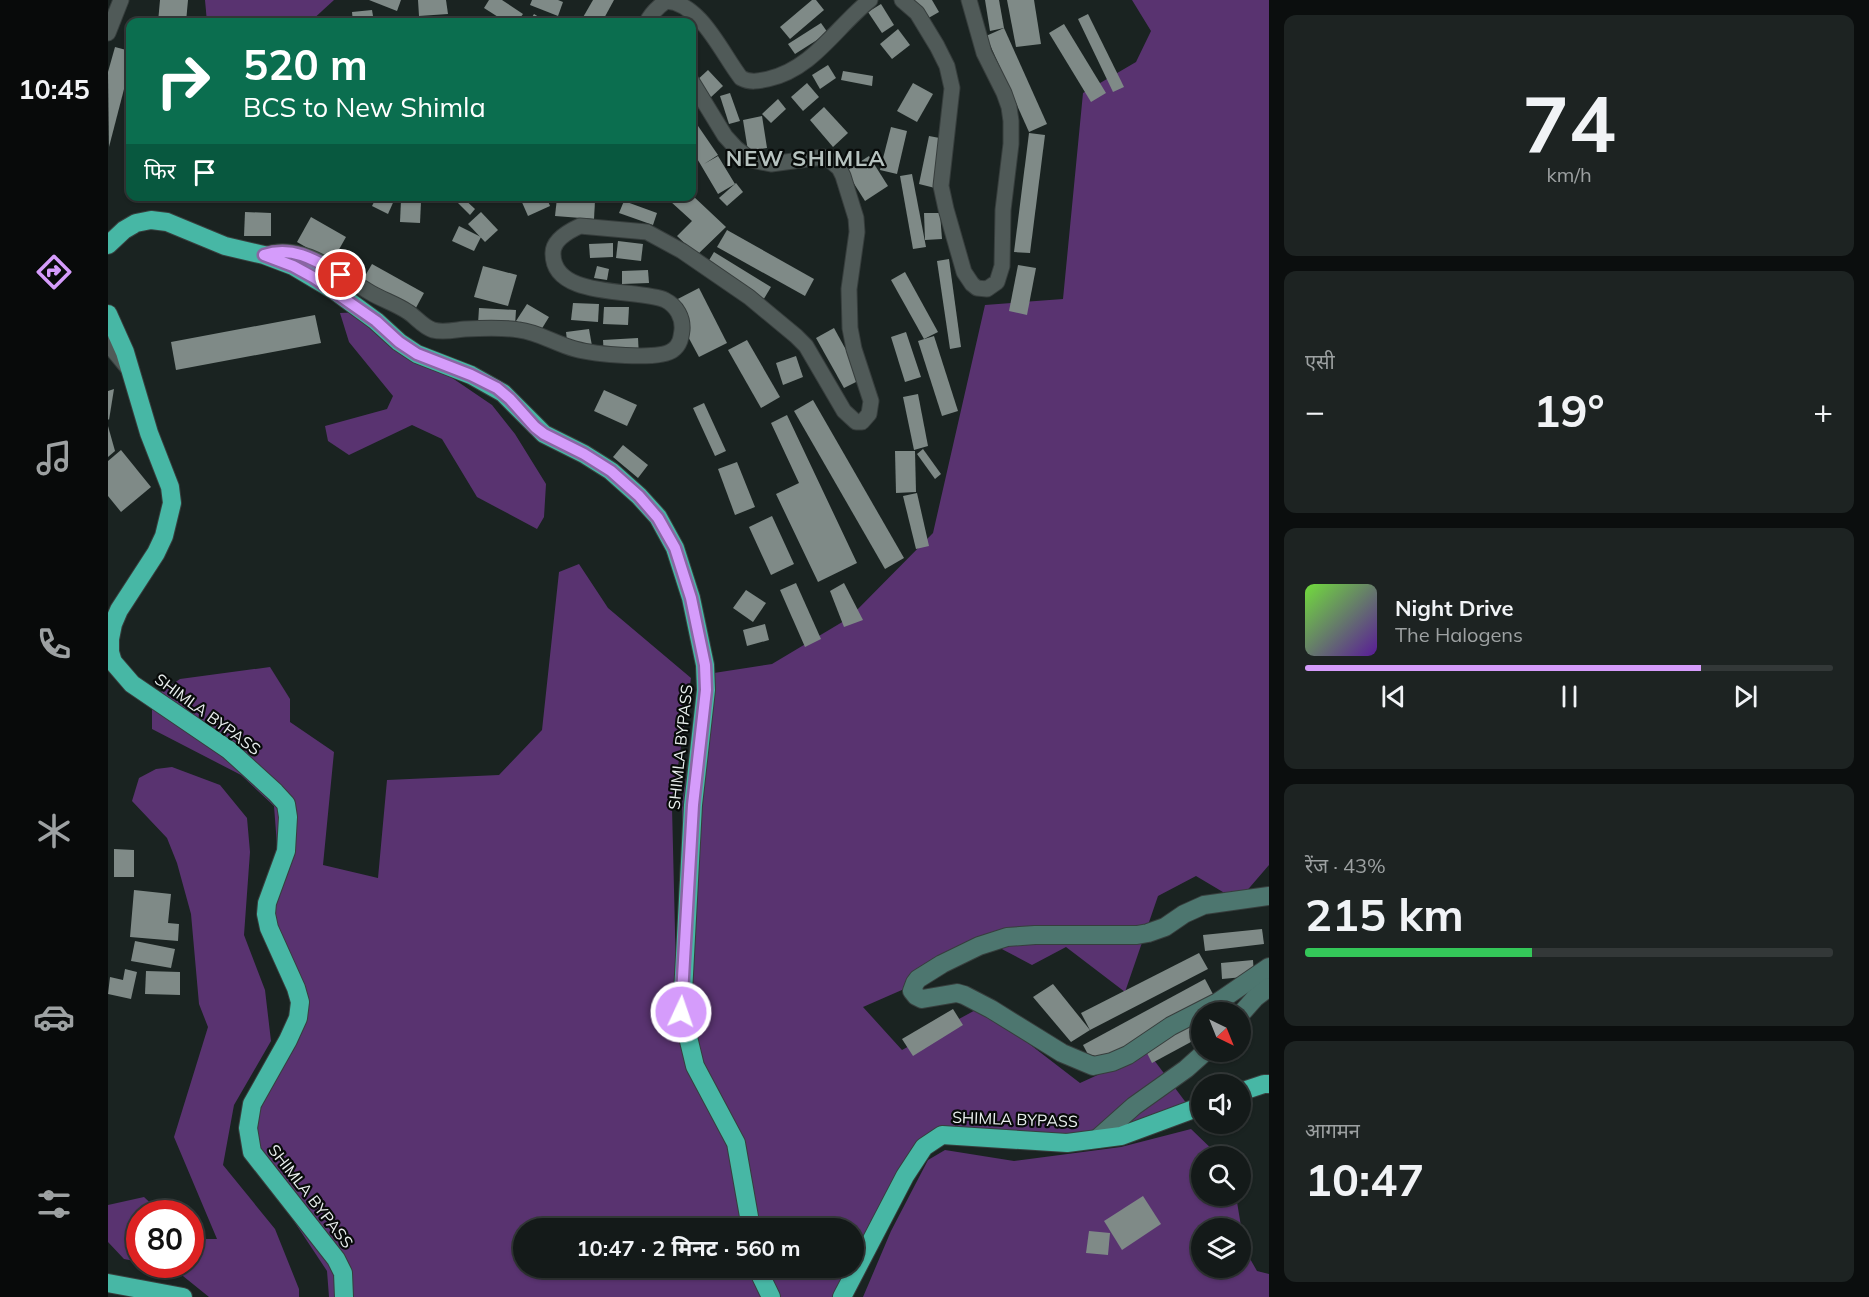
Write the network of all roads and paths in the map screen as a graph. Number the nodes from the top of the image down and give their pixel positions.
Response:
1 (121, 0) edge
2 (870, 0) edge
3 (902, 0) edge
4 (969, 0) edge
5 (649, 18) edge
6 (108, 33) edge
7 (696, 89) edge
8 (108, 245) edge
9 (264, 255) junction
10 (108, 314) edge
11 (108, 344) edge
12 (131, 371) junction
13 (1269, 896) edge
14 (1269, 967) edge
15 (1269, 987) edge
16 (1251, 1003) edge
17 (1194, 1062) edge
18 (1269, 1084) edge
19 (1251, 1088) edge
20 (1191, 1110) edge
21 (1097, 1139) junction
22 (749, 1218) edge
23 (762, 1278) edge
24 (108, 1283) edge
25 (183, 1297) edge
26 (344, 1297) edge
27 (771, 1297) edge
28 (842, 1297) edge

1 - 6 street
2 - 5 street
3 - 4 street
7 - 9 street
8 - 9 highway, SHIMLA BYPASS
9 - 22 highway, SHIMLA BYPASS
10 - 12 highway, SHIMLA BYPASS
11 - 12 street
12 - 26 highway, SHIMLA BYPASS
13 - 14 street
15 - 16 street
17 - 21 street
18 - 19 highway
20 - 21 highway, SHIMLA BYPASS
21 - 28 highway, SHIMLA BYPASS
23 - 27 highway
24 - 25 highway

